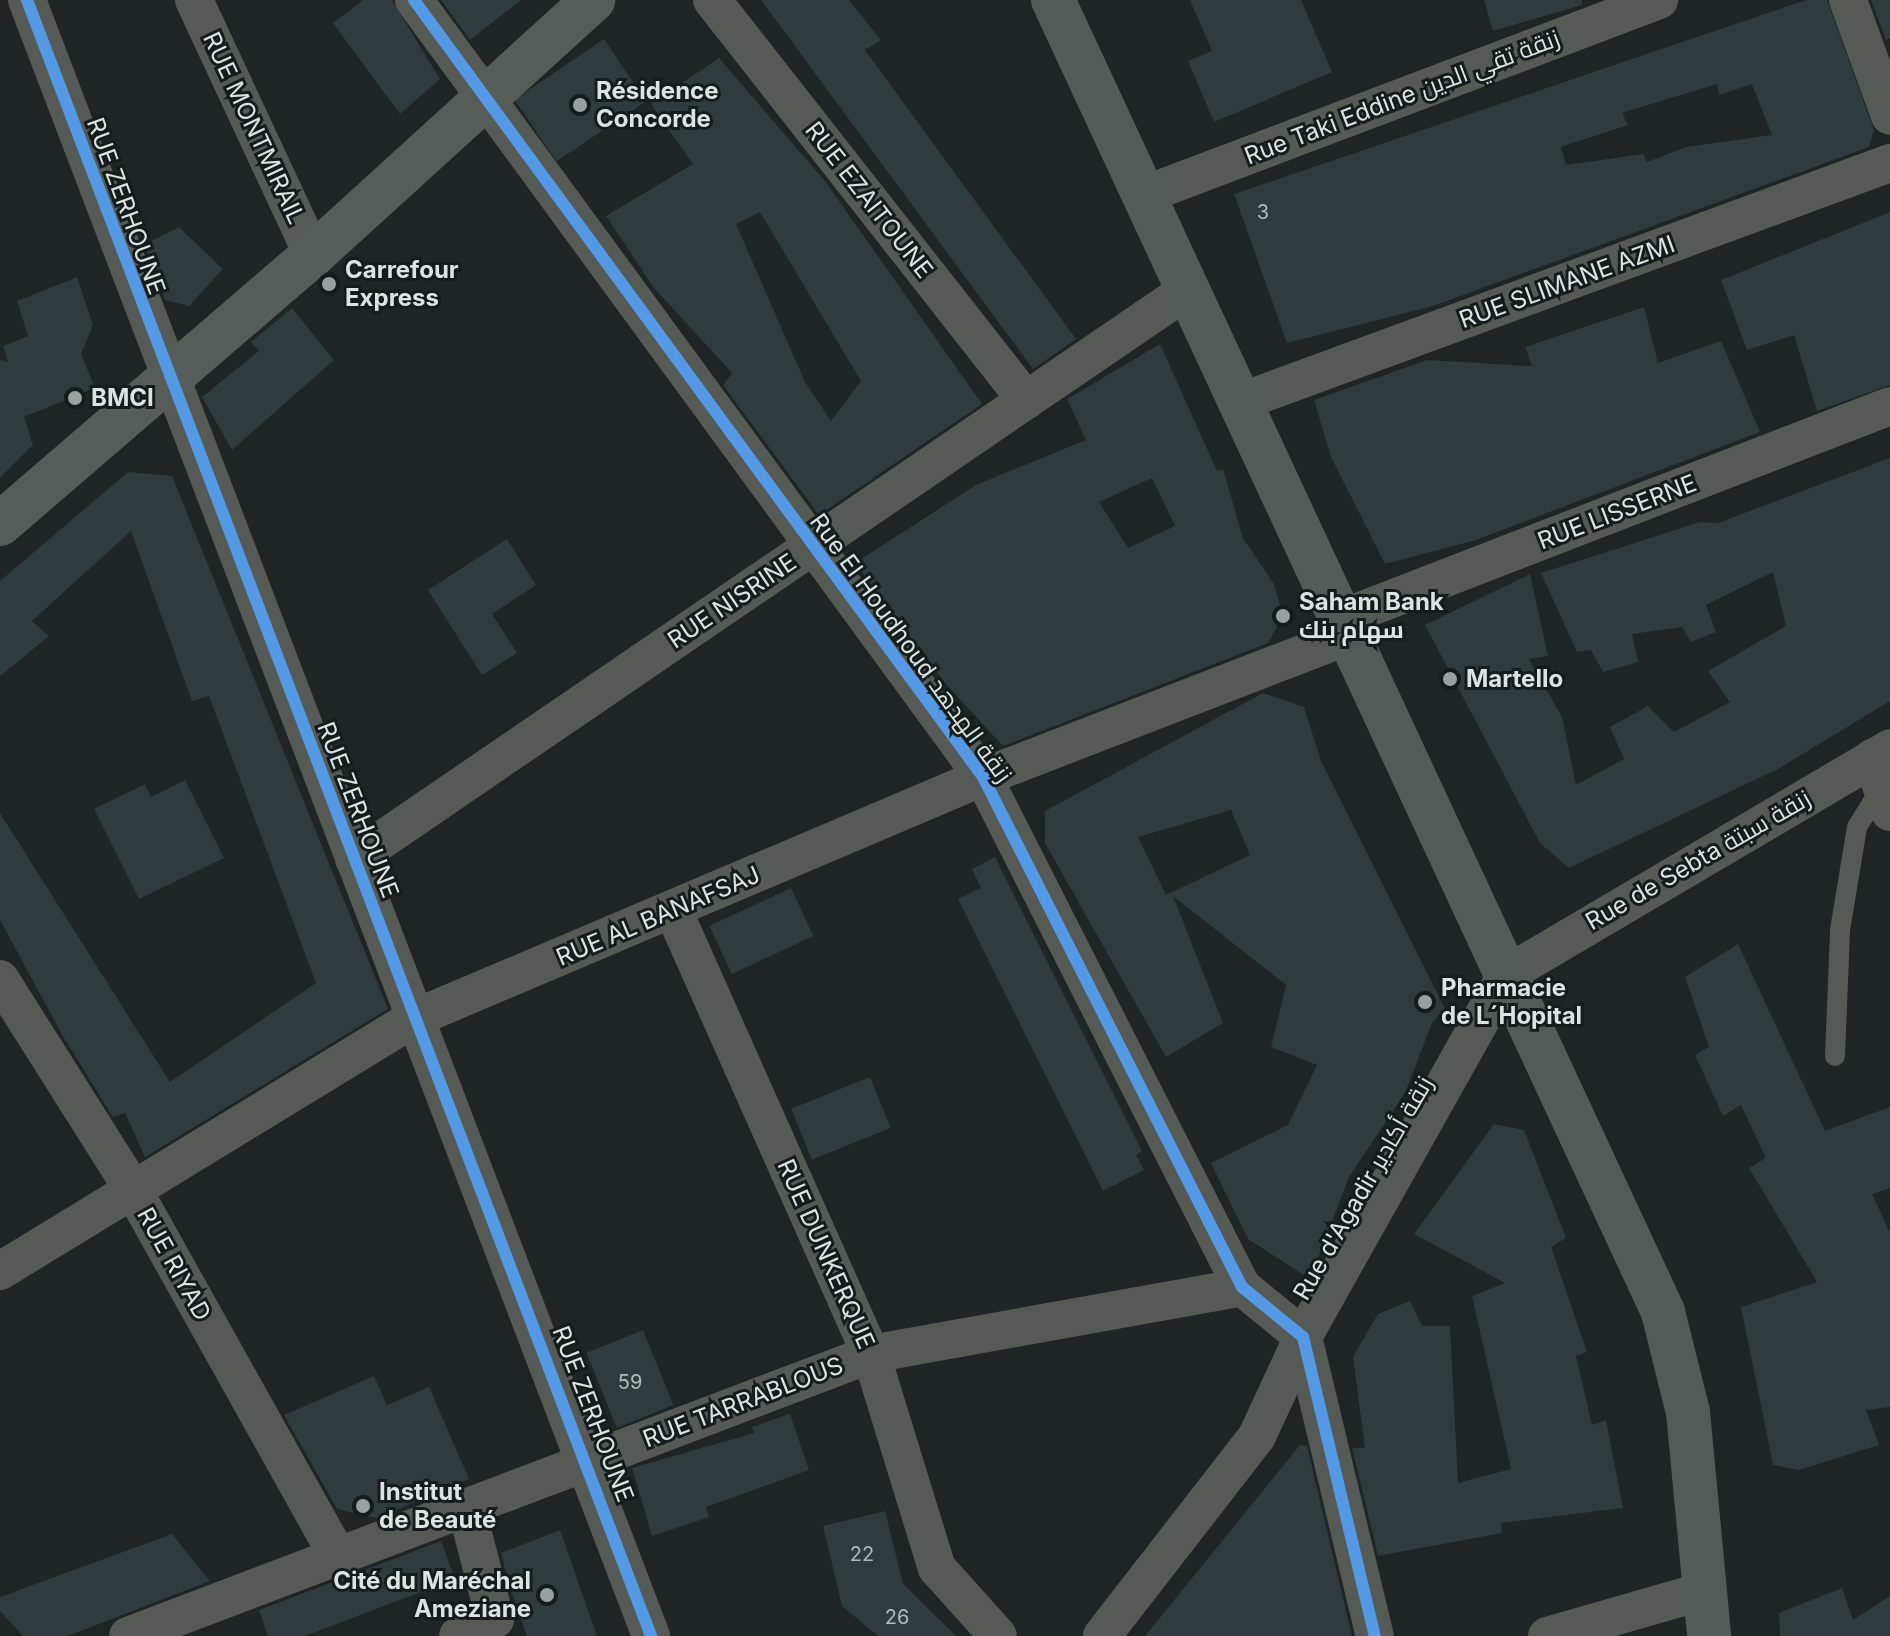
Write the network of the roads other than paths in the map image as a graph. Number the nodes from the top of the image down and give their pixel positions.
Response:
1 (27, 0) edge
2 (194, 0) edge
3 (414, 0) edge
4 (593, 0) edge
5 (712, 0) edge
6 (1053, 0) edge
7 (1659, 0) edge
8 (1848, 0) edge
9 (484, 100) junction
10 (1890, 116) edge
11 (1890, 163) edge
12 (1144, 195) junction
13 (313, 255) junction
14 (1189, 289) junction
15 (167, 382) junction
16 (1026, 400) junction
17 (1243, 401) junction
18 (1890, 406) edge
19 (0, 524) edge
20 (810, 548) junction
21 (1349, 625) junction
22 (1884, 776) edge
23 (983, 777) junction
24 (354, 859) junction
25 (673, 910) junction
26 (1507, 974) junction
27 (0, 979) edge
28 (415, 1018) junction
29 (1835, 1056) dead end
30 (132, 1188) junction
31 (0, 1271) edge
32 (1242, 1287) junction
33 (1303, 1337) junction
34 (871, 1354) junction
35 (589, 1460) junction
36 (466, 1507) junction
37 (337, 1555) junction
38 (1704, 1591) junction
39 (147, 1632) edge
40 (458, 1636) edge
41 (651, 1636) edge
42 (998, 1636) edge
43 (1102, 1636) edge
44 (1375, 1636) edge
45 (1547, 1636) edge
46 (1709, 1636) edge

1 - 15 street, RUE ZERHOUNE
2 - 13 street, RUE MONTMIRAIL
3 - 9 street, Rue El Houdhoud زنقة الهدهد
4 - 9 street
5 - 16 street, RUE EZAITOUNE
6 - 12 main road
7 - 12 street, Rue Taki Eddine زنقة تقي الدين
8 - 10 street
9 - 13 street
9 - 20 street, Rue El Houdhoud زنقة الهدهد
11 - 17 street, RUE SLIMANE AZMI
12 - 14 main road
13 - 15 street
14 - 16 street, RUE NISRINE
14 - 17 main road
15 - 19 street
15 - 24 street, RUE ZERHOUNE
16 - 20 street, RUE NISRINE
17 - 21 main road
18 - 21 street, RUE LISSERNE
20 - 23 street, Rue El Houdhoud زنقة الهدهد
20 - 24 street, RUE NISRINE
21 - 23 street, RUE AL BANAFSAJ
21 - 26 main road
22 - 26 street, Rue de Sebta زنقة سبتة
22 - 29 lane
23 - 25 street, RUE AL BANAFSAJ
23 - 32 street, Rue El Houdhoud زنقة الهدهد
24 - 28 street, RUE ZERHOUNE
25 - 28 street, RUE AL BANAFSAJ
25 - 34 street, RUE DUNKERQUE
26 - 33 street, Rue d'Agadir زنقة أكادير
26 - 38 main road
27 - 30 street, RUE RIYAD
28 - 30 street, RUE AL BANAFSAJ
28 - 35 street, RUE ZERHOUNE
30 - 31 street, RUE AL BANAFSAJ
30 - 37 street, RUE RIYAD
32 - 33 street, Rue El Houdhoud زنقة الهدهد
32 - 34 street, RUE TARRABLOUS
33 - 43 street, Rue d'Agadir زنقة أكادير
33 - 44 street
34 - 35 street, RUE TARRABLOUS
34 - 42 street, RUE DUNKERQUE
35 - 36 street, RUE TARRABLOUS
35 - 41 street, RUE ZERHOUNE
36 - 37 street, RUE TARRABLOUS
36 - 40 street
37 - 39 street, RUE TARRABLOUS
38 - 45 street
38 - 46 main road

